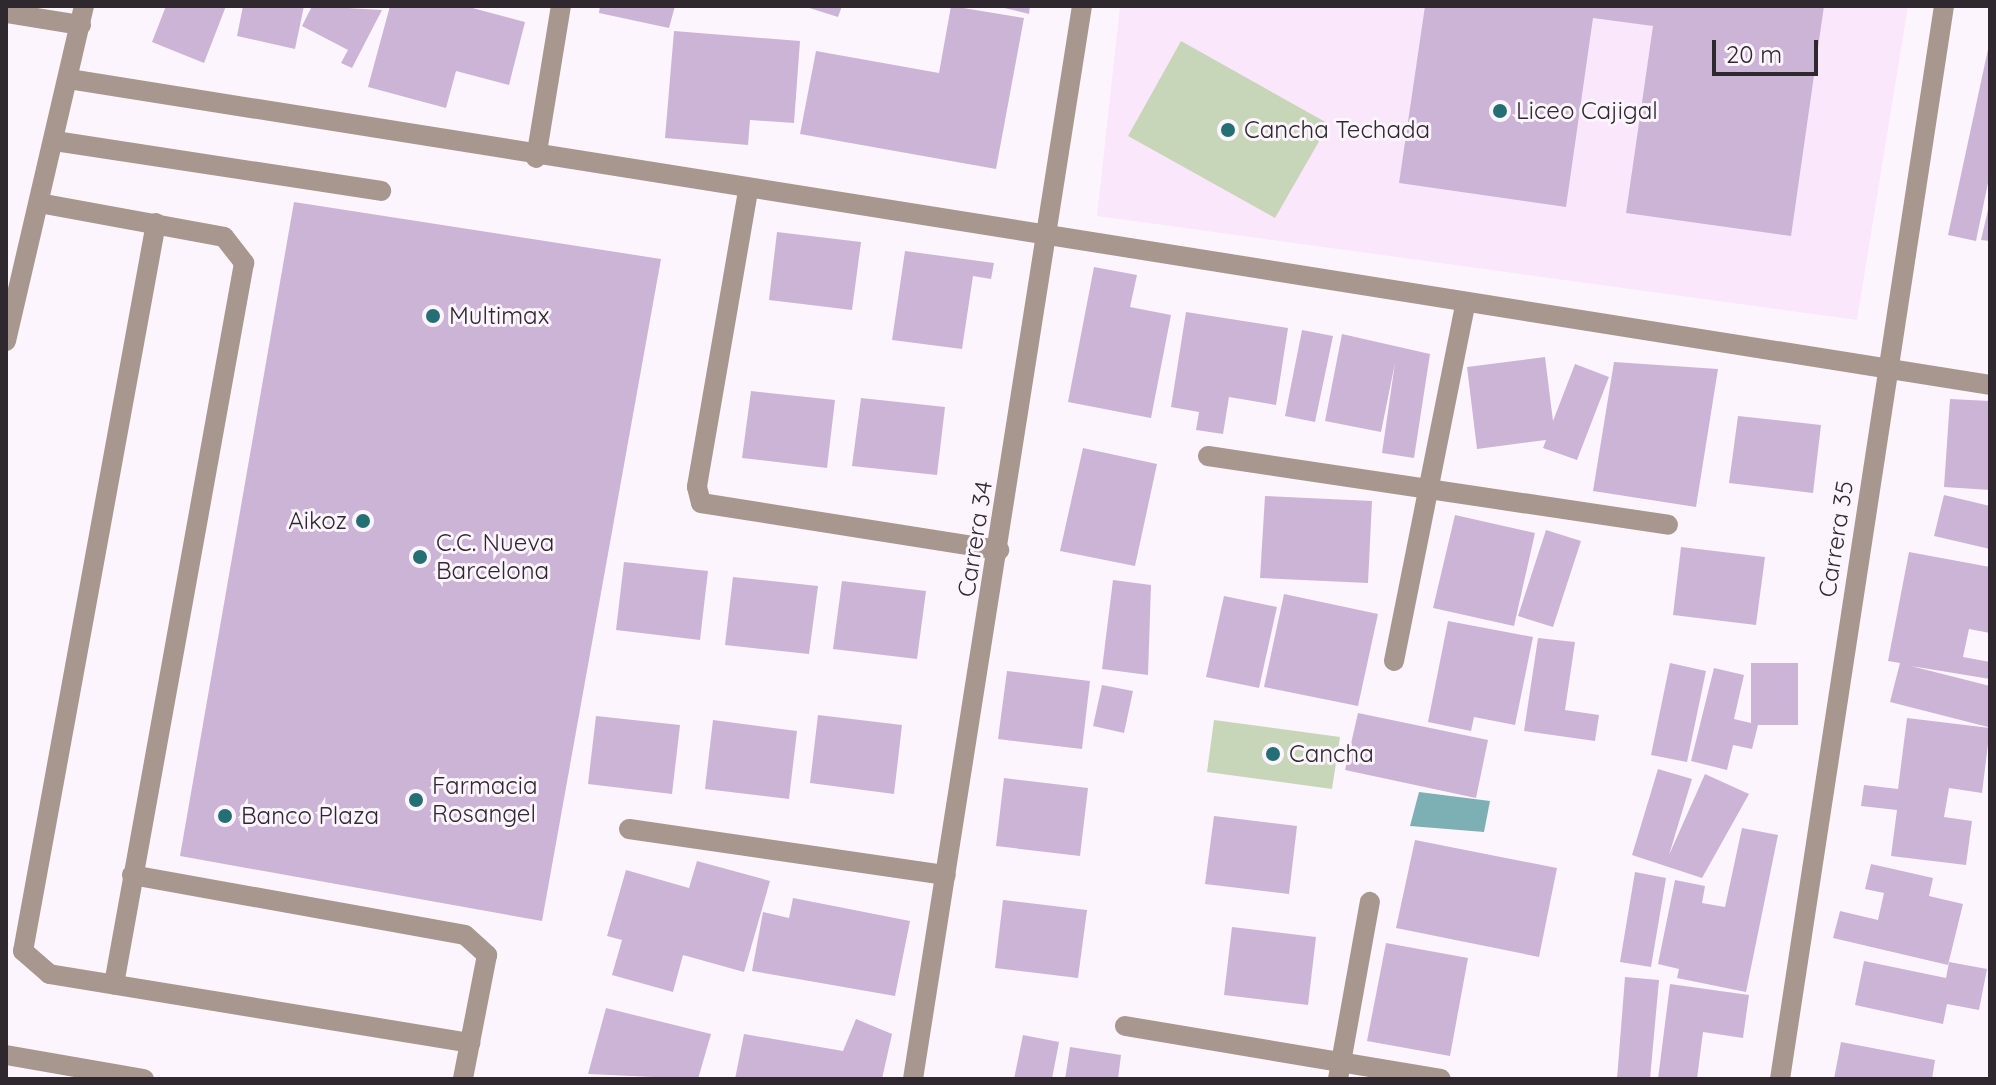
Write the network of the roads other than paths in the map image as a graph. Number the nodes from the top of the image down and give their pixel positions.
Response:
1 (561, 6) edge
2 (1082, 6) edge
3 (1944, 6) edge
4 (6, 13) edge
5 (83, 15) edge
6 (69, 79) junction
7 (55, 141) junction
8 (536, 158) junction
9 (381, 191) dead end
10 (748, 191) junction
11 (39, 203) junction
12 (156, 223) junction
13 (1050, 238) junction
14 (1465, 305) junction
15 (6, 341) edge
16 (1889, 369) junction
17 (1990, 385) edge
18 (1208, 456) dead end
19 (1428, 489) junction
20 (1668, 525) dead end
21 (999, 550) junction
22 (1394, 661) dead end
23 (629, 829) dead end
24 (132, 875) junction
25 (946, 875) junction
26 (1370, 902) dead end
27 (114, 984) junction
28 (1125, 1026) dead end
29 (470, 1043) junction
30 (6, 1055) edge
31 (1339, 1072) edge
32 (144, 1079) edge
33 (463, 1079) edge
34 (913, 1079) edge
35 (1441, 1079) edge
36 (1780, 1079) edge

1 - 8 street
2 - 13 street, Carrera 34
3 - 16 street, Carrera 35
4 - 5 street
5 - 6 street
6 - 7 street
6 - 8 street
7 - 9 street
7 - 11 street
8 - 10 street
10 - 13 street
10 - 21 street
11 - 12 street
11 - 15 street
12 - 24 street
12 - 27 street
13 - 14 street
13 - 21 street, Carrera 34
14 - 16 street
14 - 19 street
16 - 17 street
16 - 36 street, Carrera 35
18 - 19 street
19 - 20 street
19 - 22 street
21 - 25 street, Carrera 34
23 - 25 street
24 - 27 street
24 - 29 street
25 - 34 street, Carrera 34
26 - 31 street
27 - 29 street
28 - 31 street
29 - 33 street
30 - 32 street
31 - 35 street

